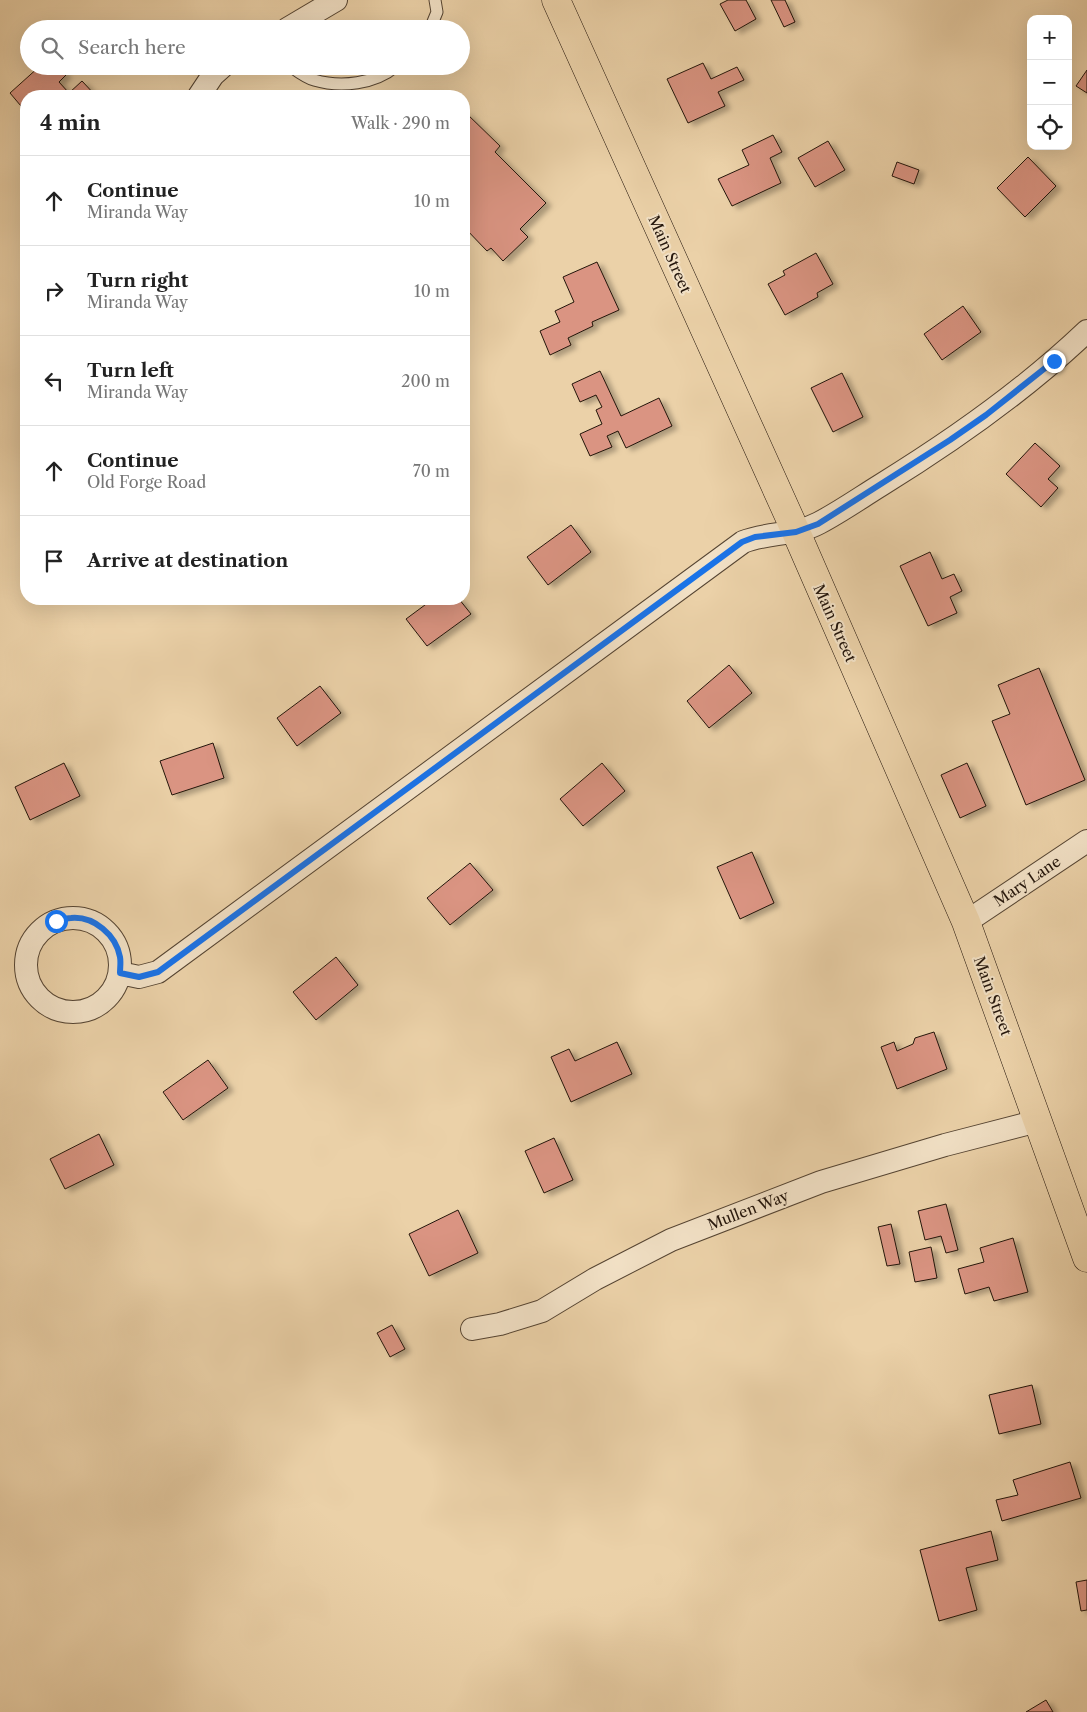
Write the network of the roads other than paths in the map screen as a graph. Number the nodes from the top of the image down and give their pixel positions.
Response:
1 (336, 0) edge
2 (435, 0) edge
3 (556, 0) edge
4 (302, 20) edge
5 (434, 20) edge
6 (213, 75) edge
7 (305, 75) edge
8 (383, 75) edge
9 (203, 90) edge
10 (1087, 331) edge
11 (796, 532) junction
12 (1087, 841) edge
13 (966, 922) junction
14 (120, 973) junction
15 (1038, 1121) junction
16 (1087, 1258) edge
17 (472, 1329) dead end

1 - 4 street
2 - 5 lane
3 - 11 main road, Main Street
6 - 9 street
7 - 8 lane
10 - 11 street
11 - 13 main road, Main Street
11 - 14 street
12 - 13 street, Mary Lane
13 - 15 main road, Main Street
14 - 14 street
15 - 16 main road, Main Street
15 - 17 street, Mullen Way

